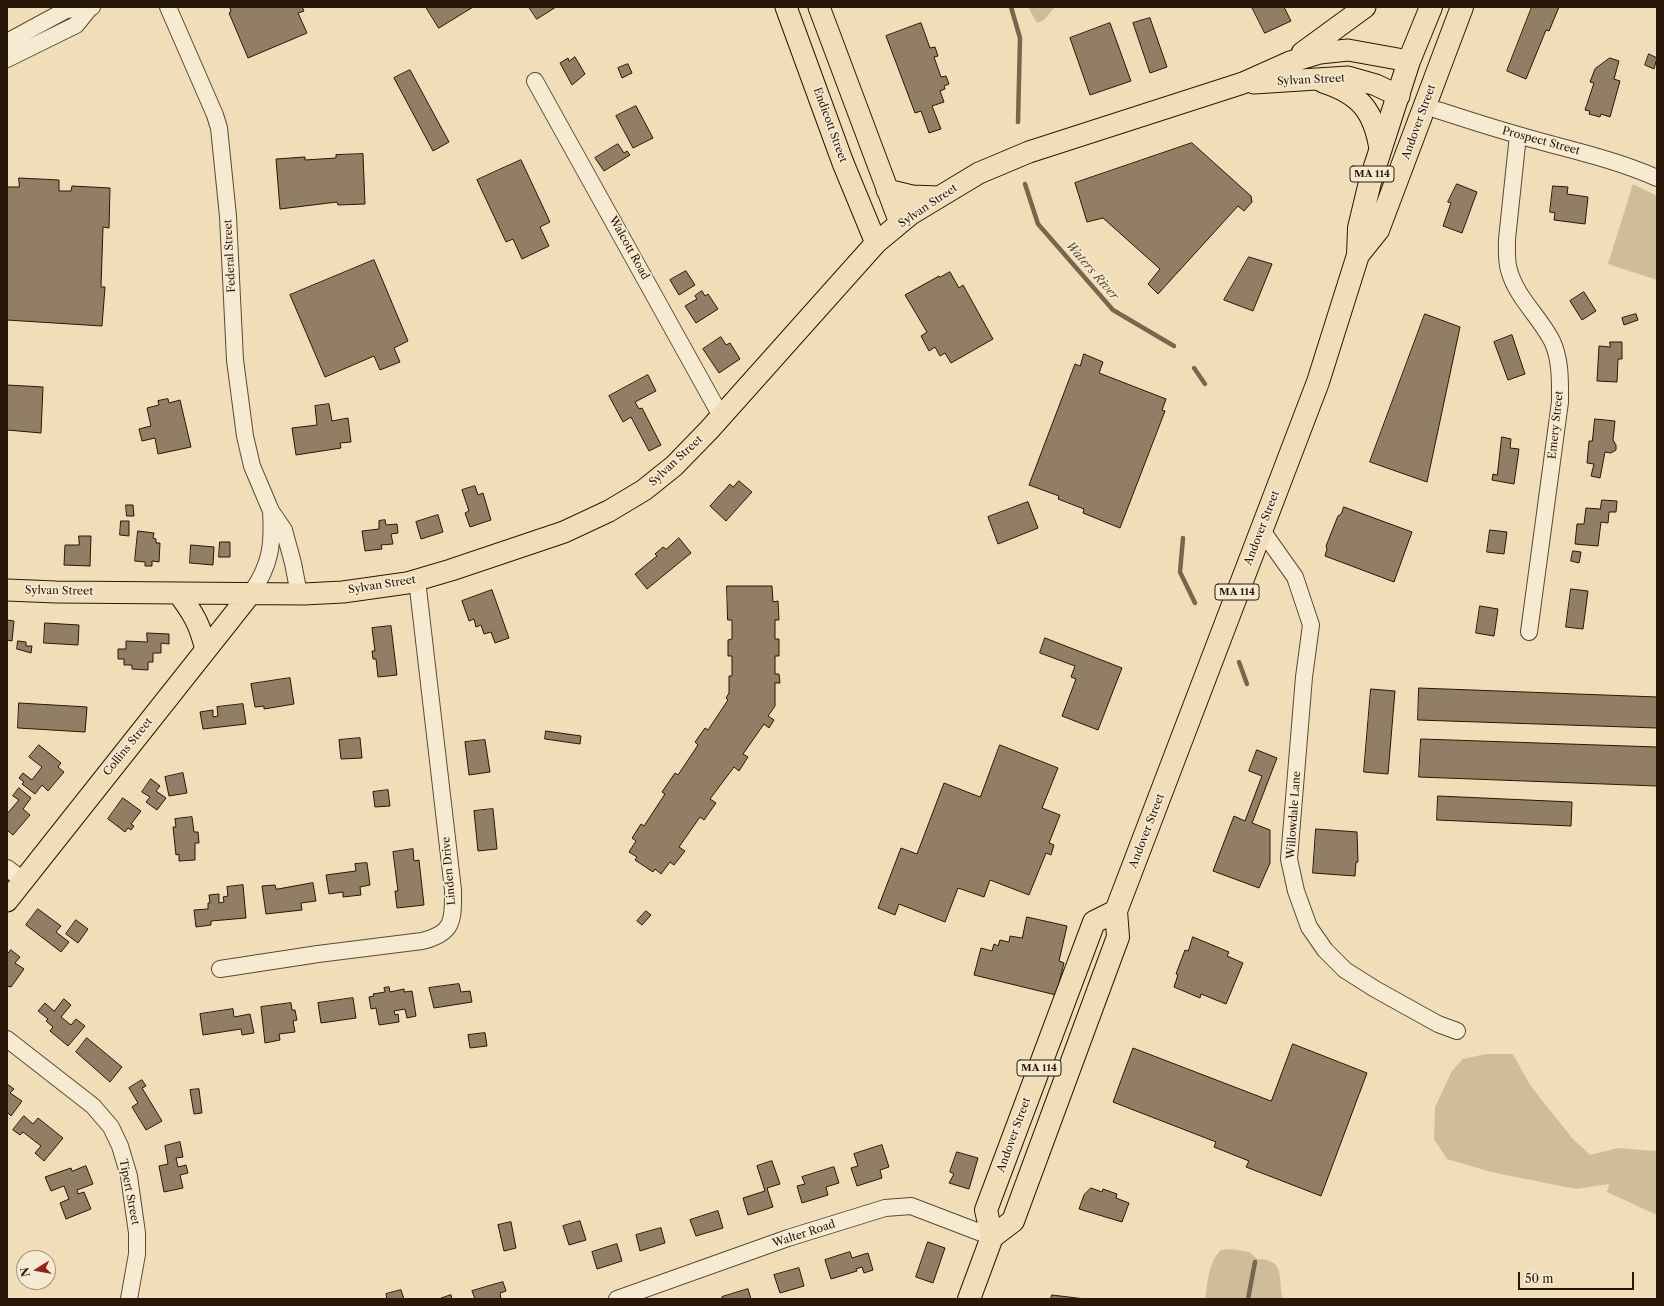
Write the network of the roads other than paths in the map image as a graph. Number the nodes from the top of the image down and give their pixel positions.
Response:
1 (168, 7) edge
2 (786, 7) edge
3 (819, 7) edge
4 (1365, 7) edge
5 (1431, 7) edge
6 (1462, 7) edge
7 (90, 8) edge
8 (7, 42) edge
9 (7, 59) edge
10 (1409, 61) junction
11 (1290, 62) junction
12 (1438, 69) junction
13 (843, 71) junction
14 (1313, 79) junction
15 (535, 81) dead end
16 (814, 82) junction
17 (1243, 84) junction
18 (1399, 96) junction
19 (1425, 106) junction
20 (1518, 135) junction
21 (1380, 149) junction
22 (1657, 178) edge
23 (887, 190) junction
24 (939, 197) junction
25 (900, 223) junction
26 (876, 243) junction
27 (1358, 255) junction
28 (721, 416) junction
29 (271, 511) junction
30 (1262, 529) junction
31 (417, 580) junction
32 (7, 590) edge
33 (178, 593) junction
34 (251, 593) junction
35 (299, 594) junction
36 (1529, 632) dead end
37 (206, 650) junction
38 (7, 868) edge
39 (23, 880) junction
40 (7, 901) edge
41 (1116, 911) junction
42 (220, 969) dead end
43 (1457, 1031) dead end
44 (7, 1039) edge
45 (992, 1237) junction
46 (129, 1299) edge
47 (617, 1299) edge
48 (969, 1299) edge

1 - 29 street, Federal Street
2 - 16 main road, Endicott Street
3 - 13 main road
4 - 11 main road
5 - 10 highway, Andover Street / MA 114
6 - 12 highway, Andover Street / MA 114
7 - 8 street
7 - 9 street
10 - 11 main road, Sylvan Street
10 - 12 highway
10 - 18 highway, Andover Street / MA 114
11 - 17 main road, Sylvan Street
12 - 19 highway, Andover Street / MA 114
13 - 16 main road
13 - 23 main road
14 - 17 main road, Sylvan Street
14 - 18 main road, Sylvan Street
14 - 21 main road
15 - 28 street, Walcott Road
16 - 26 main road, Endicott Street
17 - 24 main road, Sylvan Street
18 - 19 highway
18 - 21 highway, Andover Street / MA 114
19 - 20 street, Prospect Street
19 - 27 highway, Andover Street / MA 114
20 - 22 street, Prospect Street
20 - 36 street, Emery Street
21 - 27 highway, Andover Street / MA 114
23 - 24 main road
23 - 25 main road
24 - 25 main road, Sylvan Street
25 - 26 main road, Sylvan Street
26 - 28 main road, Sylvan Street
27 - 30 highway, Andover Street / MA 114
28 - 31 main road, Sylvan Street
29 - 34 street, Federal Street
29 - 35 street, Federal Street
30 - 41 highway, Andover Street / MA 114
30 - 43 street, Willowdale Lane
31 - 35 main road, Sylvan Street
31 - 42 street, Linden Drive
32 - 33 main road, Sylvan Street
33 - 34 main road, Sylvan Street
33 - 37 main road
34 - 35 main road, Sylvan Street
34 - 37 main road, Collins Street
37 - 39 main road, Collins Street
38 - 39 street
39 - 40 main road, Collins Street
41 - 45 highway, Andover Street / MA 114
41 - 45 highway, Andover Street / MA 114
44 - 46 street, Tipert Street
45 - 47 street, Walter Road
45 - 48 highway

